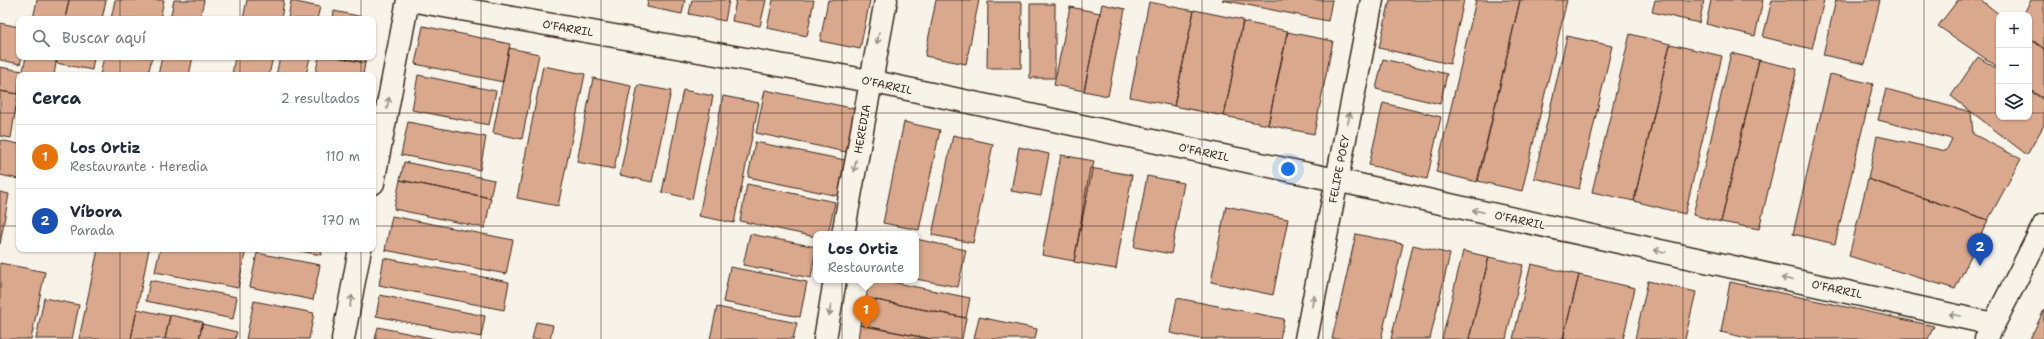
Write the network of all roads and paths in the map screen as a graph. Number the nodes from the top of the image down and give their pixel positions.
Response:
1 (409, 0) edge
2 (886, 0) edge
3 (1372, 0) edge
4 (870, 81) junction
5 (376, 168) edge
6 (1336, 180) junction
7 (2044, 225) edge
8 (844, 231) edge
9 (359, 252) edge
10 (834, 283) edge
11 (1989, 331) edge
12 (344, 339) edge
13 (825, 339) edge
14 (1306, 339) edge

1 - 4 street, O'FARRIL
5 -> 1 street
2 -> 4 street, HEREDIA
6 -> 3 street, FELIPE POEY
4 - 6 street, O'FARRIL
4 -> 8 street, HEREDIA
11 -> 6 street, O'FARRIL
14 -> 6 street, FELIPE POEY
7 - 11 street
12 -> 9 street
10 -> 13 street

